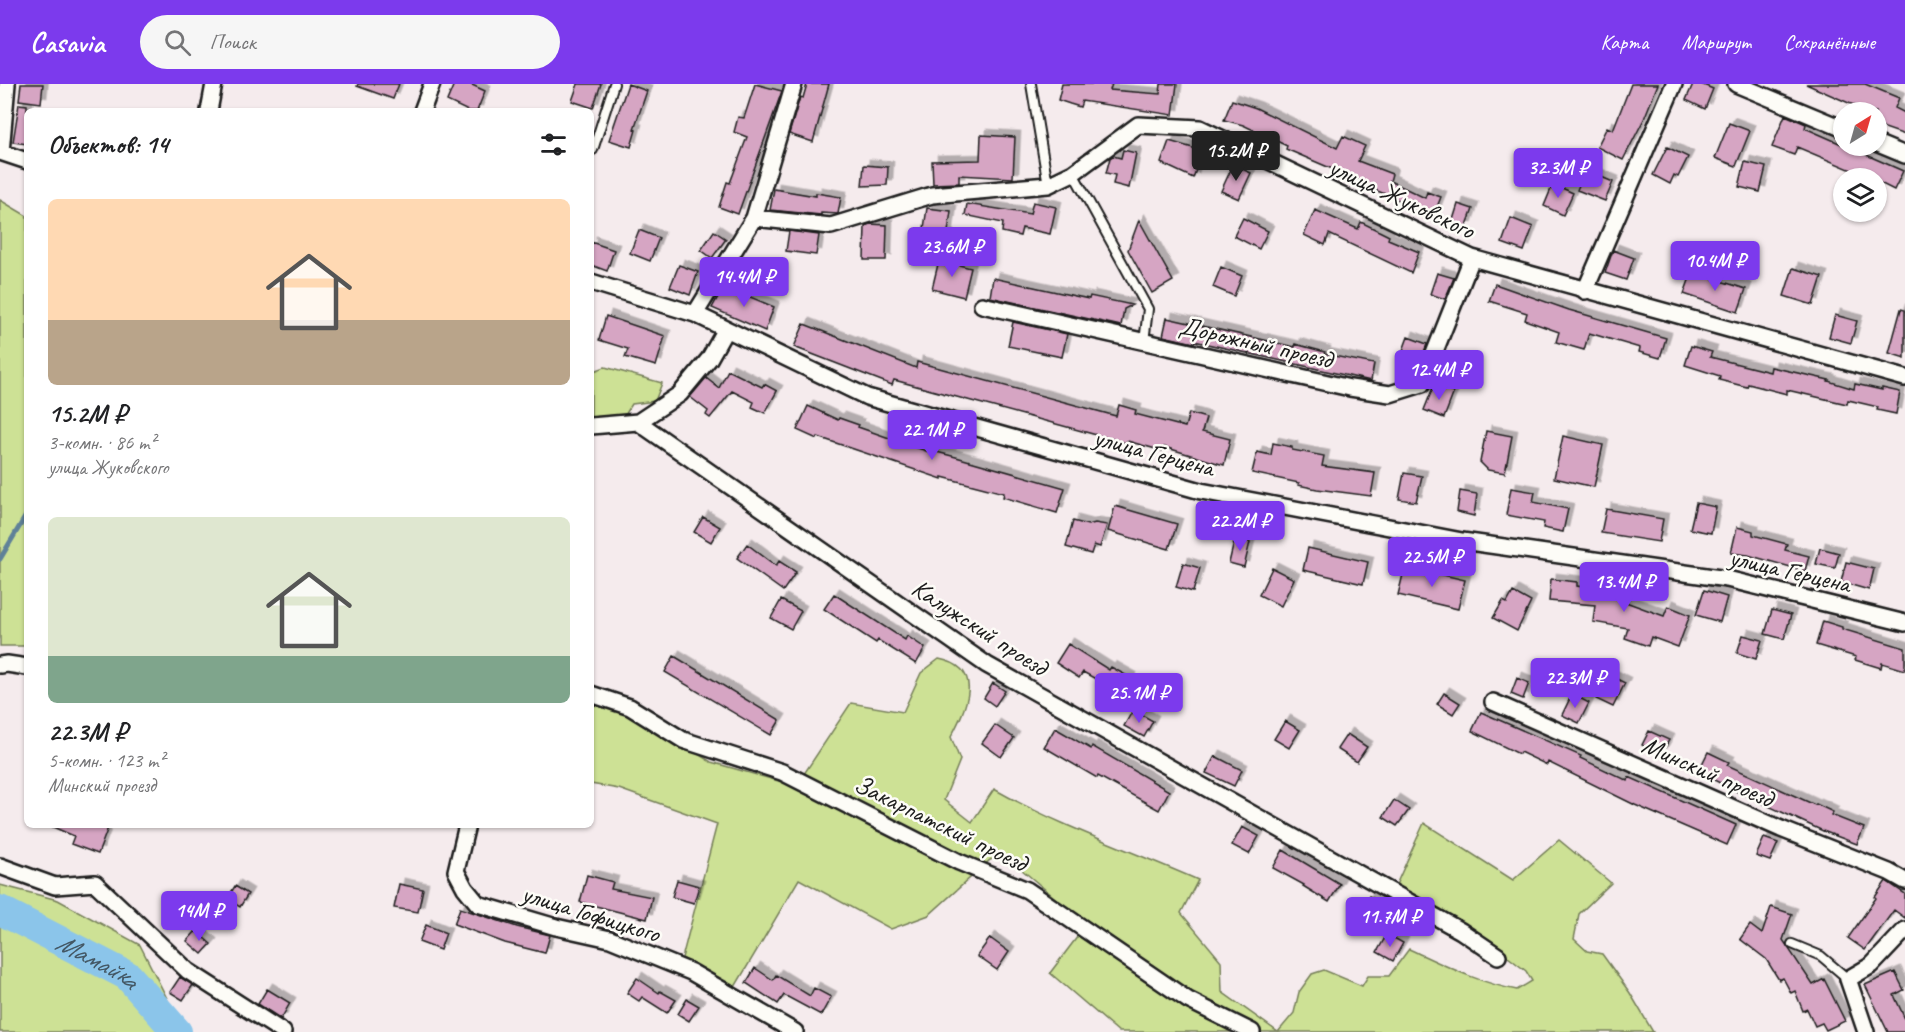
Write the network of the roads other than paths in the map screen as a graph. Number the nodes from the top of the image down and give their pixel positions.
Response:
1 (7, 84) edge
2 (213, 84) edge
3 (432, 84) edge
4 (614, 84) edge
5 (794, 84) edge
6 (1031, 84) edge
7 (1674, 84) edge
8 (1736, 84) edge
9 (209, 108) edge
10 (423, 108) edge
11 (1833, 124) edge
12 (594, 147) edge
13 (1887, 148) edge
14 (0, 152) edge
15 (1905, 155) edge
16 (24, 160) edge
17 (1073, 173) junction
18 (1048, 185) junction
19 (754, 218) junction
20 (1472, 258) junction
21 (594, 283) edge
22 (1584, 291) junction
23 (982, 305) dead end
24 (695, 314) junction
25 (726, 329) junction
26 (1144, 342) junction
27 (1905, 378) edge
28 (638, 422) junction
29 (594, 426) edge
30 (1905, 623) edge
31 (0, 665) edge
32 (24, 667) edge
33 (594, 695) edge
34 (1493, 702) dead end
35 (466, 828) edge
36 (0, 867) edge
37 (1905, 881) edge
38 (1905, 930) edge
39 (1792, 944) dead end
40 (1498, 956) dead end
41 (1848, 980) junction
42 (283, 1032) edge
43 (795, 1032) edge
44 (1252, 1032) edge
45 (1866, 1032) edge

1 - 14 street
2 - 9 street
3 - 10 street
4 - 12 lane
5 - 19 street
6 - 18 lane
7 - 22 street
8 - 11 street
13 - 15 street
14 - 16 street
17 - 18 street, улица Жуковского
17 - 20 street, улица Жуковского
17 - 26 lane
18 - 19 street, улица Жуковского
19 - 24 street
20 - 22 street, улица Жуковского
20 - 26 street, Дорожный проезд
21 - 24 street, улица Герцена
22 - 27 street, улица Жуковского
23 - 26 street, Дорожный проезд
24 - 25 street, улица Герцена
25 - 28 street
25 - 30 street, улица Герцена
28 - 29 street
28 - 40 street, Калужский проезд
31 - 32 street
33 - 44 street, Закарпатский проезд
34 - 37 street, Минский проезд
35 - 43 street, улица Гофицкого
36 - 42 street
38 - 41 street
39 - 41 lane
41 - 45 street

